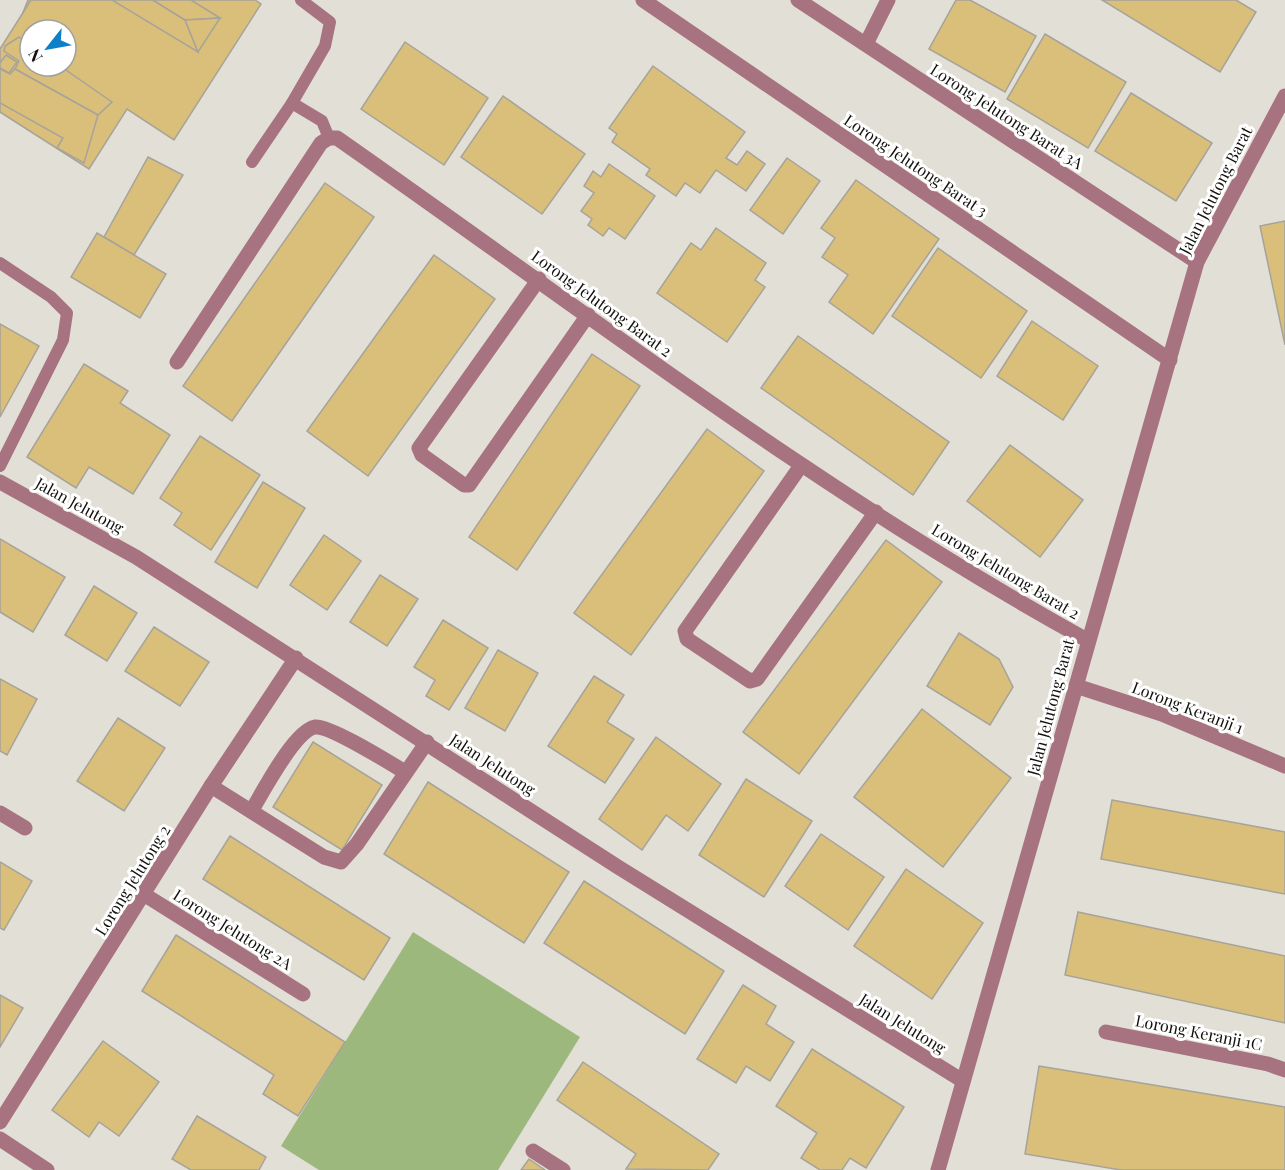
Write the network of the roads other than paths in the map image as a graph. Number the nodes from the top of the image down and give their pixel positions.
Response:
1 (301, 0) edge
2 (643, 0) edge
3 (798, 0) edge
4 (888, 0) edge
5 (866, 44) junction
6 (1285, 96) edge
7 (292, 103) junction
8 (328, 138) junction
9 (252, 162) dead end
10 (1197, 262) junction
11 (0, 263) edge
12 (539, 279) junction
13 (588, 315) junction
14 (1170, 360) junction
15 (177, 362) dead end
16 (0, 466) edge
17 (800, 466) junction
18 (0, 482) edge
19 (876, 512) junction
20 (1087, 640) junction
21 (296, 658) junction
22 (1076, 686) junction
23 (427, 742) junction
24 (1285, 766) edge
25 (405, 772) junction
26 (211, 786) junction
27 (252, 810) junction
28 (0, 813) edge
29 (25, 828) dead end
30 (145, 895) junction
31 (303, 994) dead end
32 (1106, 1032) dead end
33 (1285, 1070) edge
34 (963, 1081) junction
35 (0, 1122) edge
36 (0, 1139) edge
37 (533, 1151) dead end
38 (47, 1170) edge
39 (564, 1170) edge
40 (938, 1170) edge

1 - 7 lane
2 - 14 street, Lorong Jelutong Barat 3
3 - 5 street, Lorong Jelutong Barat 3A
4 - 5 street
5 - 10 street, Lorong Jelutong Barat 3A
6 - 10 street, Jalan Jelutong Barat
7 - 8 lane
7 - 9 lane
8 - 12 street, Lorong Jelutong Barat 2
8 - 15 street
10 - 14 street, Jalan Jelutong Barat
11 - 16 lane
12 - 13 street, Lorong Jelutong Barat 2
12 - 13 street
13 - 17 street, Lorong Jelutong Barat 2
14 - 20 street, Jalan Jelutong Barat
17 - 19 street, Lorong Jelutong Barat 2
17 - 19 street
18 - 21 street, Jalan Jelutong
19 - 20 street, Lorong Jelutong Barat 2
20 - 22 street, Jalan Jelutong Barat
21 - 23 street, Jalan Jelutong
21 - 26 street, Lorong Jelutong 2
22 - 24 street, Lorong Keranji 1
22 - 34 street, Jalan Jelutong Barat
23 - 25 street
23 - 34 street, Jalan Jelutong
25 - 27 street
25 - 27 street
26 - 27 street
26 - 30 street, Lorong Jelutong 2
28 - 29 street
30 - 31 street, Lorong Jelutong 2A
30 - 35 street, Lorong Jelutong 2
32 - 33 street, Lorong Keranji 1C
34 - 40 street, Jalan Jelutong Barat
36 - 38 street
37 - 39 street

